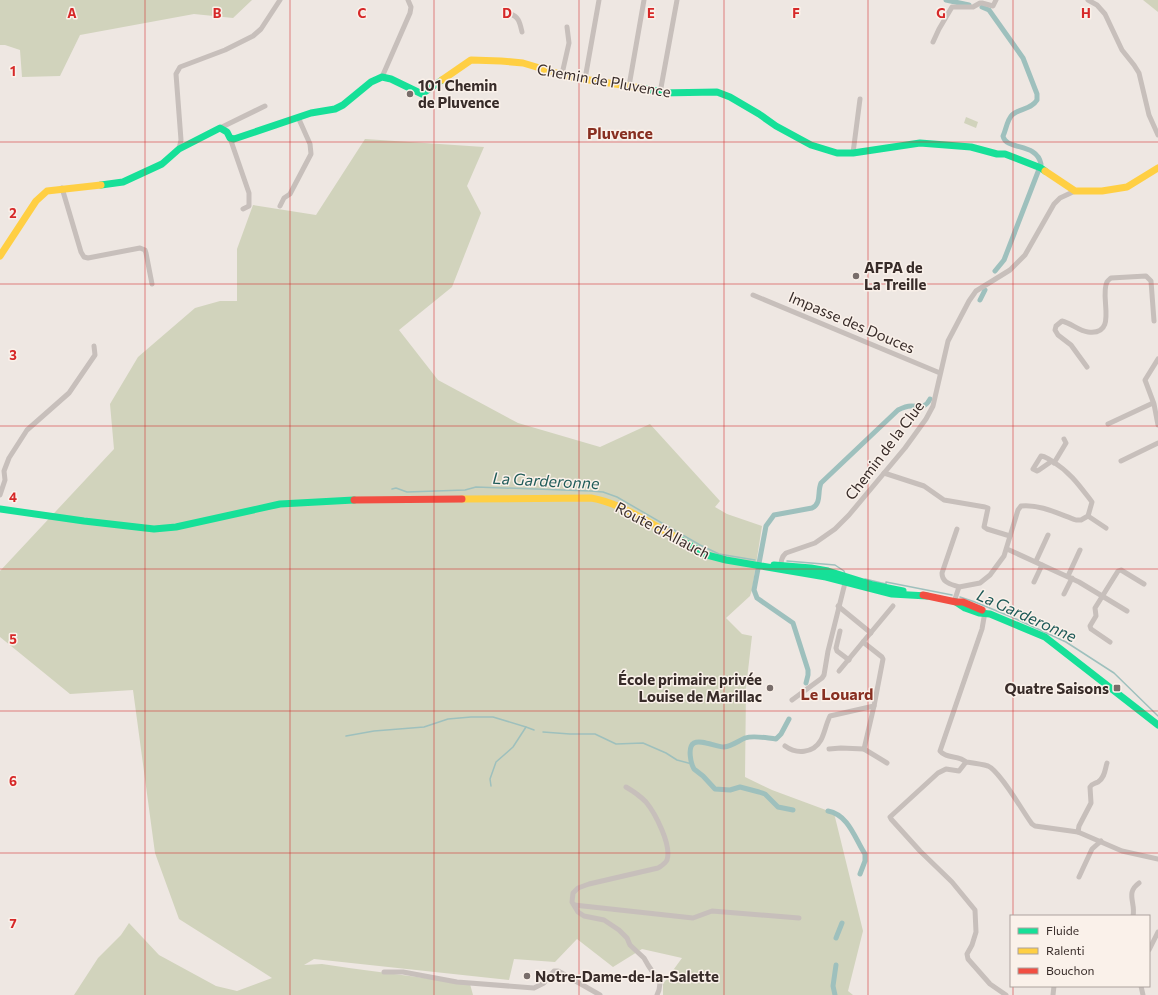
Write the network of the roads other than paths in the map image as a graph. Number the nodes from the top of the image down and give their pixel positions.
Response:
1 (280, 0) edge
2 (408, 0) edge
3 (599, 0) edge
4 (644, 0) edge
5 (677, 0) edge
6 (996, 0) edge
7 (1088, 0) edge
8 (510, 14) dead end
9 (567, 27) dead end
10 (522, 32) dead end
11 (933, 42) dead end
12 (562, 74) junction
13 (382, 77) junction
14 (585, 79) junction
15 (629, 86) junction
16 (660, 93) junction
17 (860, 99) dead end
18 (265, 106) dead end
19 (298, 117) junction
20 (220, 128) junction
21 (1158, 135) edge
22 (230, 138) junction
23 (179, 149) junction
24 (853, 153) junction
25 (1158, 168) edge
26 (62, 188) junction
27 (1075, 190) junction
28 (280, 206) dead end
29 (243, 209) dead end
30 (0, 254) edge
31 (152, 284) dead end
32 (753, 295) dead end
33 (1155, 302) edge
34 (1154, 321) dead end
35 (94, 346) dead end
36 (1158, 359) edge
37 (1087, 368) dead end
38 (940, 373) junction
39 (1153, 403) junction
40 (1108, 424) dead end
41 (1158, 425) edge
42 (1064, 439) dead end
43 (1158, 443) edge
44 (1121, 461) dead end
45 (884, 473) junction
46 (0, 495) edge
47 (0, 509) edge
48 (1088, 516) junction
49 (1106, 528) dead end
50 (957, 529) dead end
51 (1048, 535) dead end
52 (1010, 536) junction
53 (1007, 549) junction
54 (1080, 550) dead end
55 (1036, 561) junction
56 (1042, 565) junction
57 (781, 568) junction
58 (1070, 577) junction
59 (845, 579) junction
60 (1034, 582) dead end
61 (1144, 584) dead end
62 (959, 587) junction
63 (1064, 594) dead end
64 (1102, 596) junction
65 (955, 602) junction
66 (838, 606) junction
67 (892, 606) dead end
68 (1127, 611) dead end
69 (985, 612) junction
70 (840, 631) dead end
71 (871, 633) junction
72 (864, 642) junction
73 (1110, 642) dead end
74 (849, 660) junction
75 (840, 672) dead end
76 (792, 700) dead end
77 (874, 706) junction
78 (1158, 725) edge
79 (785, 746) dead end
80 (864, 749) junction
81 (829, 750) dead end
82 (966, 762) junction
83 (887, 763) dead end
84 (1106, 763) dead end
85 (626, 787) dead end
86 (1078, 832) junction
87 (1100, 841) junction
88 (1158, 859) edge
89 (1080, 877) dead end
90 (1139, 883) dead end
91 (574, 905) junction
92 (1133, 915) edge
93 (799, 918) dead end
94 (1158, 932) edge
95 (1151, 943) edge
96 (384, 972) dead end
97 (600, 995) edge
98 (657, 995) edge
99 (1006, 995) edge

1 - 23 street
2 - 13 street
3 - 14 street
4 - 15 street
5 - 16 street
6 - 11 street
7 - 21 street
8 - 10 street
9 - 12 street
12 - 13 street, Chemin de Pluvence
12 - 14 street, Chemin de Pluvence
13 - 19 street
14 - 15 street, Chemin de Pluvence
15 - 16 street, Chemin de Pluvence
16 - 24 street, Chemin de Pluvence
17 - 24 street
18 - 20 street
19 - 22 street
19 - 28 street
20 - 22 street
20 - 23 street
22 - 29 street
23 - 26 street
24 - 27 street, Chemin de Pluvence
25 - 27 street
26 - 30 street
26 - 31 street
27 - 38 street, Chemin de la Clue
32 - 38 street, Impasse des Douces
33 - 34 street
33 - 37 street
35 - 46 street
36 - 39 street
38 - 45 street, Chemin de la Clue
39 - 40 street
39 - 41 street
42 - 48 street
43 - 44 street
45 - 52 street
45 - 57 street, Chemin de la Clue
47 - 57 street, Route d'Allauch
48 - 49 street
48 - 52 street
50 - 62 street
51 - 55 street
52 - 53 street
53 - 55 street
53 - 62 street
54 - 58 street
55 - 56 street
56 - 58 street
56 - 60 street
57 - 59 street, Route d'Allauch
58 - 63 street
58 - 64 street
59 - 65 street, Route d'Allauch
59 - 66 street
61 - 64 street
62 - 65 street
64 - 68 street
64 - 73 street
65 - 69 street, Route d'Allauch
66 - 71 street
66 - 76 street
67 - 71 street
69 - 78 street, Route d'Allauch
69 - 82 street
70 - 74 street
71 - 72 street
72 - 74 street
72 - 77 street
74 - 75 street
77 - 79 street
77 - 80 street
80 - 81 street
80 - 83 street
82 - 86 street
82 - 99 street
84 - 86 street
85 - 91 street
86 - 87 street
87 - 88 street
87 - 89 street
90 - 92 street
91 - 93 street
91 - 98 street
94 - 95 street
96 - 97 street

